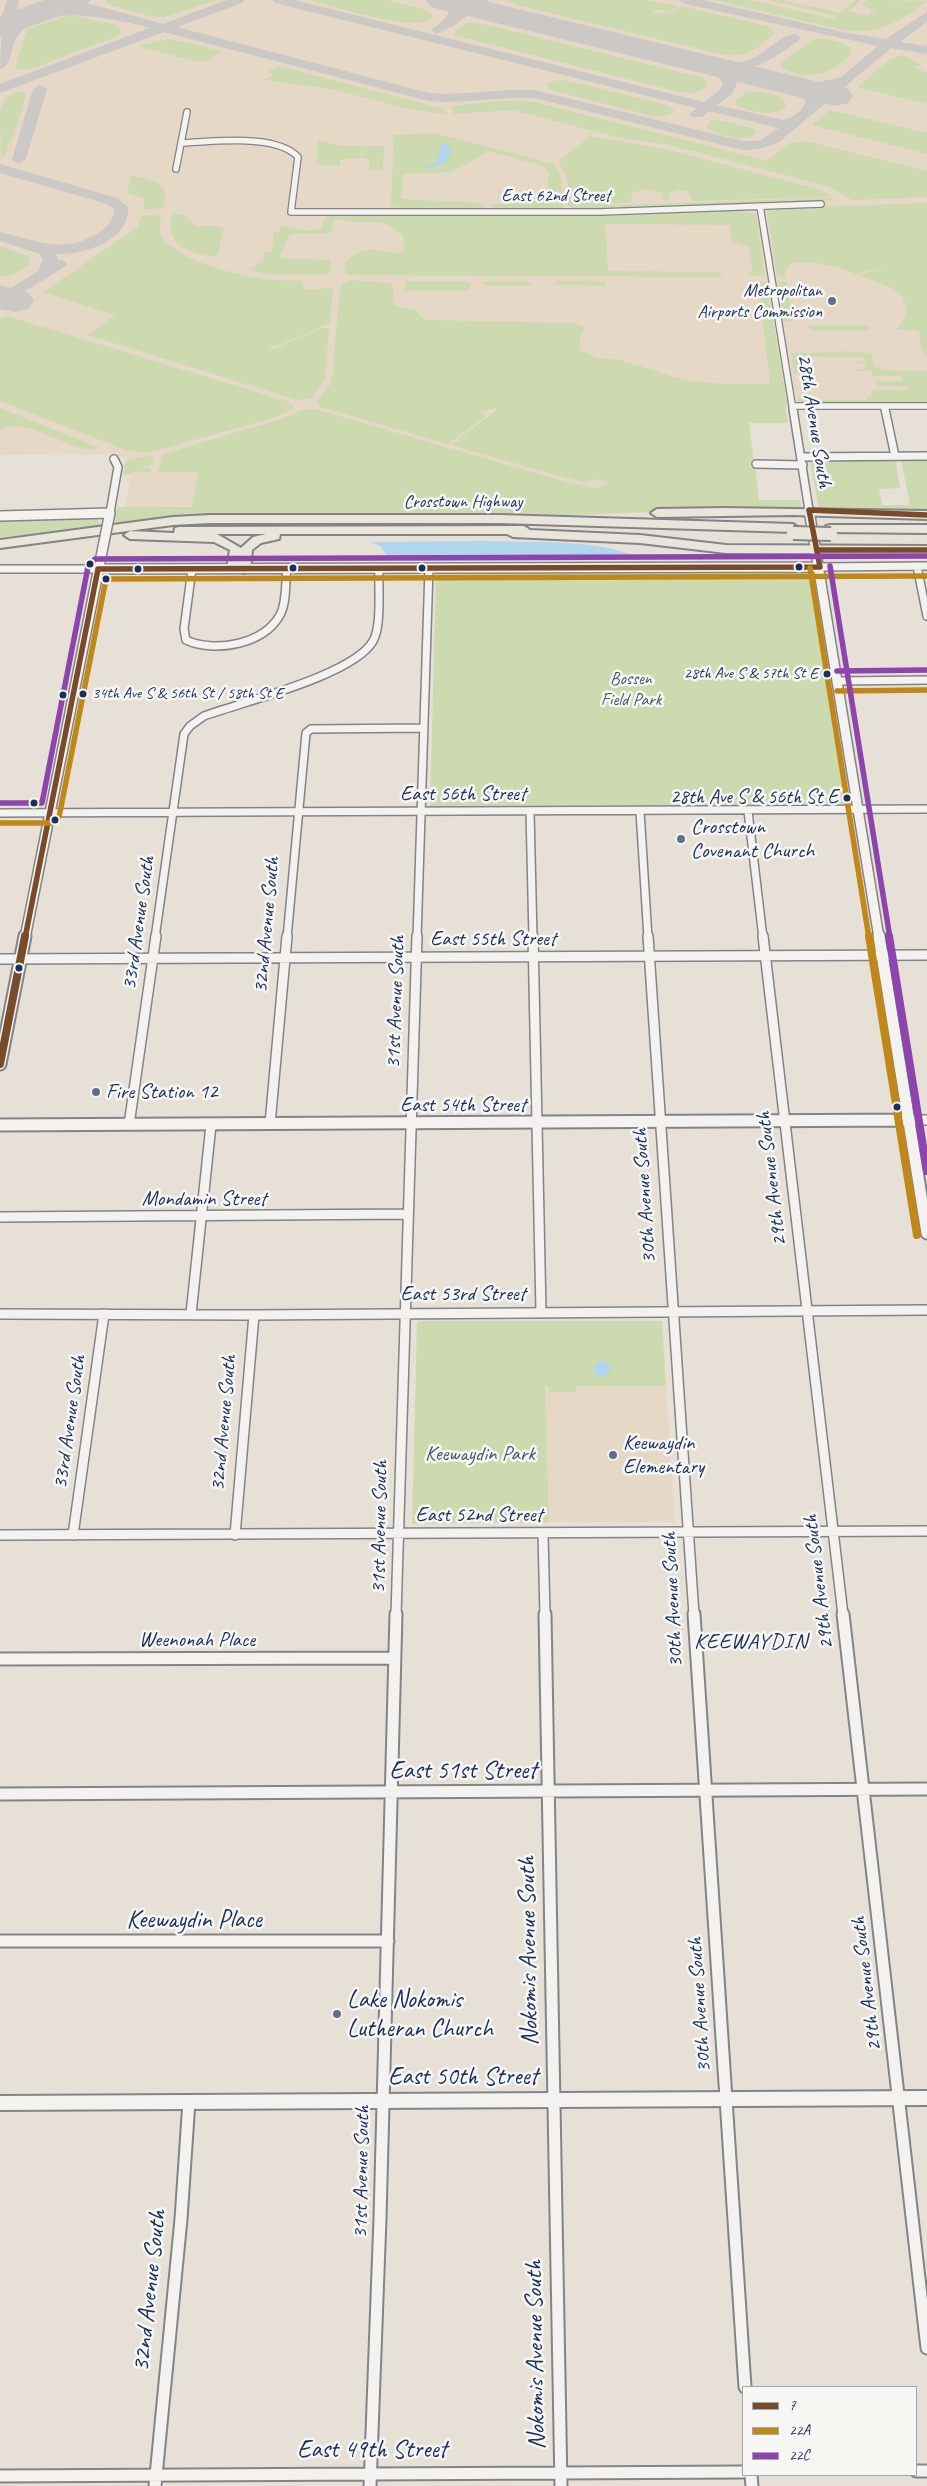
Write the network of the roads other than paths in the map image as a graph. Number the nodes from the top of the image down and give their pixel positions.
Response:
1 (186, 112) dead end
2 (181, 143) junction
3 (176, 169) dead end
4 (821, 204) dead end
5 (760, 206) junction
6 (291, 212) joint
7 (793, 406) junction
8 (884, 406) junction
9 (927, 406) edge
10 (895, 456) junction
11 (927, 456) edge
12 (801, 457) junction
13 (114, 459) dead end
14 (756, 464) dead end
15 (803, 465) junction
16 (809, 510) junction
17 (927, 515) edge
18 (0, 516) edge
19 (109, 517) junction
20 (500, 519) junction
21 (491, 530) junction
22 (793, 530) junction
23 (927, 530) edge
24 (386, 531) junction
25 (830, 531) junction
26 (125, 535) junction
27 (72, 536) junction
28 (927, 536) edge
29 (0, 539) edge
30 (0, 544) edge
31 (0, 550) edge
32 (817, 550) junction
33 (927, 550) edge
34 (917, 566) junction
35 (927, 566) edge
36 (820, 567) junction
37 (0, 569) edge
38 (98, 569) junction
39 (192, 569) junction
40 (238, 569) junction
41 (287, 569) junction
42 (379, 569) junction
43 (429, 569) junction
44 (927, 616) edge
45 (927, 680) edge
46 (836, 681) junction
47 (423, 728) junction
48 (927, 809) edge
49 (858, 810) junction
50 (530, 811) junction
51 (640, 811) junction
52 (748, 811) junction
53 (298, 812) junction
54 (421, 812) junction
55 (0, 813) edge
56 (50, 813) junction
57 (173, 813) junction
58 (927, 954) edge
59 (765, 955) junction
60 (881, 955) junction
61 (532, 956) junction
62 (648, 956) junction
63 (416, 957) junction
64 (153, 958) junction
65 (284, 958) junction
66 (0, 959) edge
67 (21, 959) junction
68 (2, 1040) edge
69 (0, 1064) edge
70 (908, 1120) junction
71 (927, 1120) edge
72 (784, 1121) junction
73 (660, 1122) junction
74 (536, 1123) junction
75 (129, 1124) junction
76 (270, 1124) junction
77 (410, 1124) junction
78 (0, 1125) edge
79 (211, 1125) junction
80 (408, 1214) junction
81 (201, 1216) junction
82 (0, 1217) edge
83 (927, 1233) edge
84 (927, 1310) edge
85 (807, 1311) junction
86 (541, 1312) junction
87 (673, 1312) junction
88 (0, 1314) edge
89 (104, 1314) junction
90 (190, 1314) junction
91 (406, 1314) junction
92 (254, 1315) junction
93 (927, 1531) edge
94 (688, 1532) junction
95 (832, 1532) junction
96 (398, 1534) junction
97 (543, 1534) junction
98 (0, 1535) edge
99 (73, 1535) junction
100 (235, 1535) junction
101 (394, 1658) junction
102 (0, 1659) edge
103 (862, 1789) junction
104 (927, 1789) edge
105 (705, 1790) junction
106 (391, 1792) junction
107 (548, 1792) junction
108 (0, 1794) edge
109 (388, 1941) junction
110 (0, 1942) edge
111 (900, 2098) junction
112 (927, 2098) edge
113 (727, 2099) junction
114 (555, 2100) junction
115 (189, 2101) junction
116 (382, 2101) junction
117 (0, 2103) edge
118 (927, 2348) edge
119 (746, 2386) edge
120 (560, 2472) junction
121 (742, 2472) edge
122 (0, 2476) edge
123 (155, 2480) edge
124 (370, 2480) edge
125 (561, 2486) edge

1 - 2 street
2 - 3 street
2 - 6 street
4 - 5 street, East 62nd Street
5 - 6 street, East 62nd Street
5 - 7 street, 28th Avenue South
7 - 8 street
7 - 12 street, 28th Avenue South
8 - 9 street
8 - 10 street
10 - 11 street
10 - 12 street
12 - 15 street, 28th Avenue South
13 - 19 street
14 - 15 street
15 - 16 street, 28th Avenue South
16 - 17 highway
16 - 20 highway
16 - 32 street, 28th Avenue South
18 - 19 street
19 - 38 street, bridge
20 - 22 highway, Crosstown Highway
20 - 27 highway, Crosstown Highway
21 - 22 highway, Crosstown Highway
21 - 24 highway, Crosstown Highway
21 - 32 highway
22 - 25 highway, Crosstown Highway, bridge
23 - 25 highway, Crosstown Highway
24 - 26 highway, Crosstown Highway
24 - 40 highway
25 - 28 highway, Crosstown Highway
26 - 31 highway, Crosstown Highway
26 - 40 highway
27 - 29 highway
27 - 30 highway, Crosstown Highway
32 - 33 highway
32 - 36 street, 28th Avenue South
34 - 35 street
34 - 36 street
34 - 44 street
36 - 43 street
36 - 46 street, 28th Avenue South
37 - 38 street
38 - 39 street
38 - 56 street
39 - 40 street
39 - 41 street
40 - 41 street
41 - 42 street
42 - 43 street
42 - 57 street, 33rd Avenue South
43 - 47 street, 31st Avenue South
45 - 46 street
46 - 49 street, 28th Avenue South
47 - 53 street, 32nd Avenue South
47 - 54 street, 31st Avenue South
48 - 49 street, East 56th Street
49 - 52 street, East 56th Street
49 - 60 street, 28th Avenue South
50 - 51 street, East 56th Street
50 - 54 street, East 56th Street
50 - 61 street
51 - 52 street, East 56th Street
51 - 62 street, 30th Avenue South
52 - 59 street, 29th Avenue South
53 - 54 street, East 56th Street
53 - 57 street, East 56th Street
53 - 65 street, 32nd Avenue South
54 - 63 street, 31st Avenue South
55 - 56 street, East 56th Street
56 - 57 street, East 56th Street
56 - 67 street
57 - 64 street, 33rd Avenue South
58 - 60 street, East 55th Street
59 - 60 street, East 55th Street
59 - 62 street, East 55th Street
59 - 72 street, 29th Avenue South
60 - 70 street, 28th Avenue South
61 - 62 street, East 55th Street
61 - 63 street, East 55th Street
61 - 74 street
62 - 73 street, 30th Avenue South
63 - 65 street, East 55th Street
63 - 77 street, 31st Avenue South
64 - 65 street, East 55th Street
64 - 67 street, East 55th Street
64 - 75 street, 33rd Avenue South
65 - 76 street, 32nd Avenue South
66 - 67 street, East 55th Street
67 - 68 street
68 - 69 street
70 - 71 street, East 54th Street
70 - 72 street, East 54th Street
70 - 83 street, 28th Avenue South
72 - 73 street, East 54th Street
72 - 85 street, 29th Avenue South
73 - 74 street, East 54th Street
73 - 87 street, 30th Avenue South
74 - 77 street, East 54th Street
74 - 86 street
75 - 78 street, East 54th Street
75 - 79 street, East 54th Street
76 - 77 street, East 54th Street
76 - 79 street, East 54th Street
77 - 80 street, 31st Avenue South
79 - 81 street
80 - 81 street, Mondamin Street
80 - 91 street, 31st Avenue South
81 - 82 street, Mondamin Street
81 - 90 street
84 - 85 street, East 53rd Street
85 - 87 street, East 53rd Street
85 - 95 street, 29th Avenue South
86 - 87 street, East 53rd Street
86 - 91 street, East 53rd Street
87 - 94 street, 30th Avenue South
88 - 89 street, East 53rd Street
89 - 90 street, East 53rd Street
89 - 99 street, 33rd Avenue South
90 - 92 street, East 53rd Street
91 - 92 street, East 53rd Street
91 - 96 street, 31st Avenue South
92 - 100 street, 32nd Avenue South
93 - 95 street, East 52nd Street
94 - 95 street, East 52nd Street
94 - 97 street, East 52nd Street
94 - 105 street, 30th Avenue South
95 - 103 street, 29th Avenue South
96 - 97 street, East 52nd Street
96 - 100 street, East 52nd Street
96 - 101 street, 31st Avenue South
97 - 107 street, Nokomis Avenue South
98 - 99 street, East 52nd Street
99 - 100 street, East 52nd Street
101 - 102 street, Weenonah Place
101 - 106 street, 31st Avenue South
103 - 104 street, East 51st Street
103 - 105 street, East 51st Street
103 - 111 street, 29th Avenue South
105 - 107 street, East 51st Street
105 - 113 street, 30th Avenue South
106 - 107 street, East 51st Street
106 - 108 street, East 51st Street
106 - 109 street, 31st Avenue South
107 - 114 street, Nokomis Avenue South
109 - 110 street, Keewaydin Place
109 - 116 street, 31st Avenue South
111 - 112 street, East 50th Street
111 - 113 street, East 50th Street
111 - 118 street, 29th Avenue South
113 - 114 street, East 50th Street
113 - 119 street, 30th Avenue South
114 - 116 street, East 50th Street
114 - 120 street, Nokomis Avenue South
115 - 116 street, East 50th Street
115 - 117 street, East 50th Street
115 - 123 street, 32nd Avenue South
116 - 124 street, 31st Avenue South
120 - 121 street, East 49th Street
120 - 124 street, East 49th Street
120 - 125 street, Nokomis Avenue South
122 - 123 street, East 49th Street
123 - 124 street, East 49th Street

